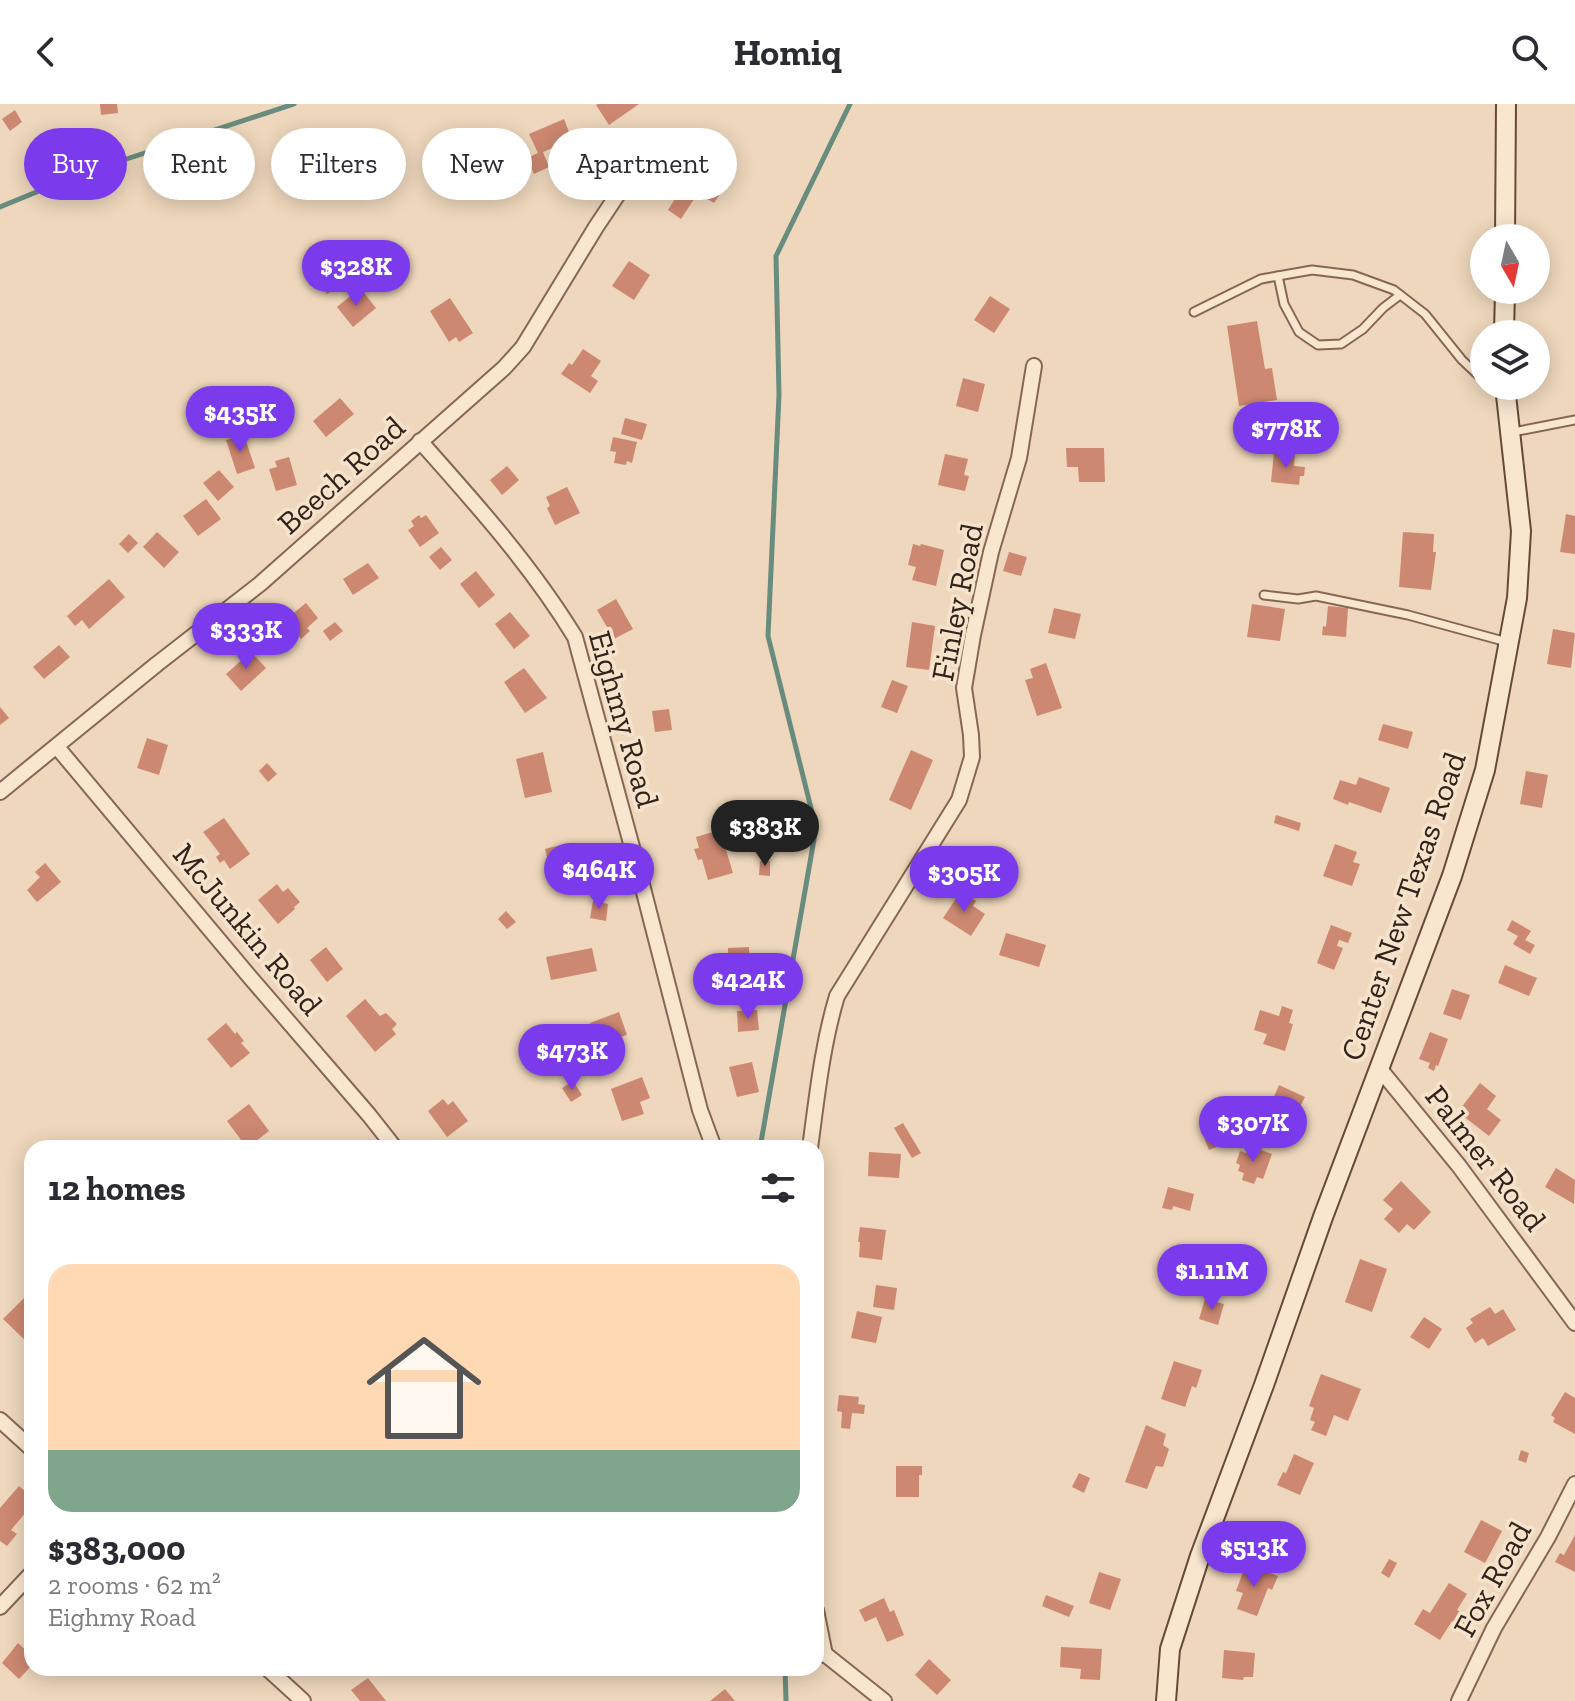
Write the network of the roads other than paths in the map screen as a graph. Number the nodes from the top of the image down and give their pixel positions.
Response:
1 (1506, 104) edge
2 (614, 200) edge
3 (1505, 224) edge
4 (1278, 276) junction
5 (1400, 295) junction
6 (1194, 312) dead end
7 (1034, 366) dead end
8 (1470, 368) edge
9 (1507, 400) edge
10 (1575, 420) edge
11 (1511, 433) junction
12 (420, 441) junction
13 (1264, 595) dead end
14 (1509, 643) junction
15 (57, 747) junction
16 (0, 792) edge
17 (1379, 1068) junction
18 (389, 1140) edge
19 (711, 1140) edge
20 (811, 1140) edge
21 (1575, 1323) edge
22 (0, 1420) edge
23 (24, 1442) edge
24 (1575, 1484) edge
25 (24, 1582) edge
26 (0, 1607) edge
27 (824, 1654) edge
28 (276, 1676) edge
29 (303, 1701) edge
30 (884, 1701) edge
31 (1166, 1701) edge
32 (1459, 1701) edge

1 - 3 street
2 - 12 street, Beech Road
4 - 5 lane
4 - 5 lane
4 - 6 lane
5 - 8 lane
7 - 20 street, Finley Road
9 - 11 street, Center New Texas Road
10 - 11 lane
11 - 14 street, Center New Texas Road
12 - 15 street, Beech Road
12 - 19 street, Eighmy Road
13 - 14 lane
14 - 17 street, Center New Texas Road
15 - 16 street, Beech Road
15 - 18 street, McJunkin Road
17 - 21 street, Palmer Road
17 - 31 street, Center New Texas Road
22 - 23 street
24 - 32 street, Fox Road
25 - 26 street
27 - 30 street
28 - 29 street

